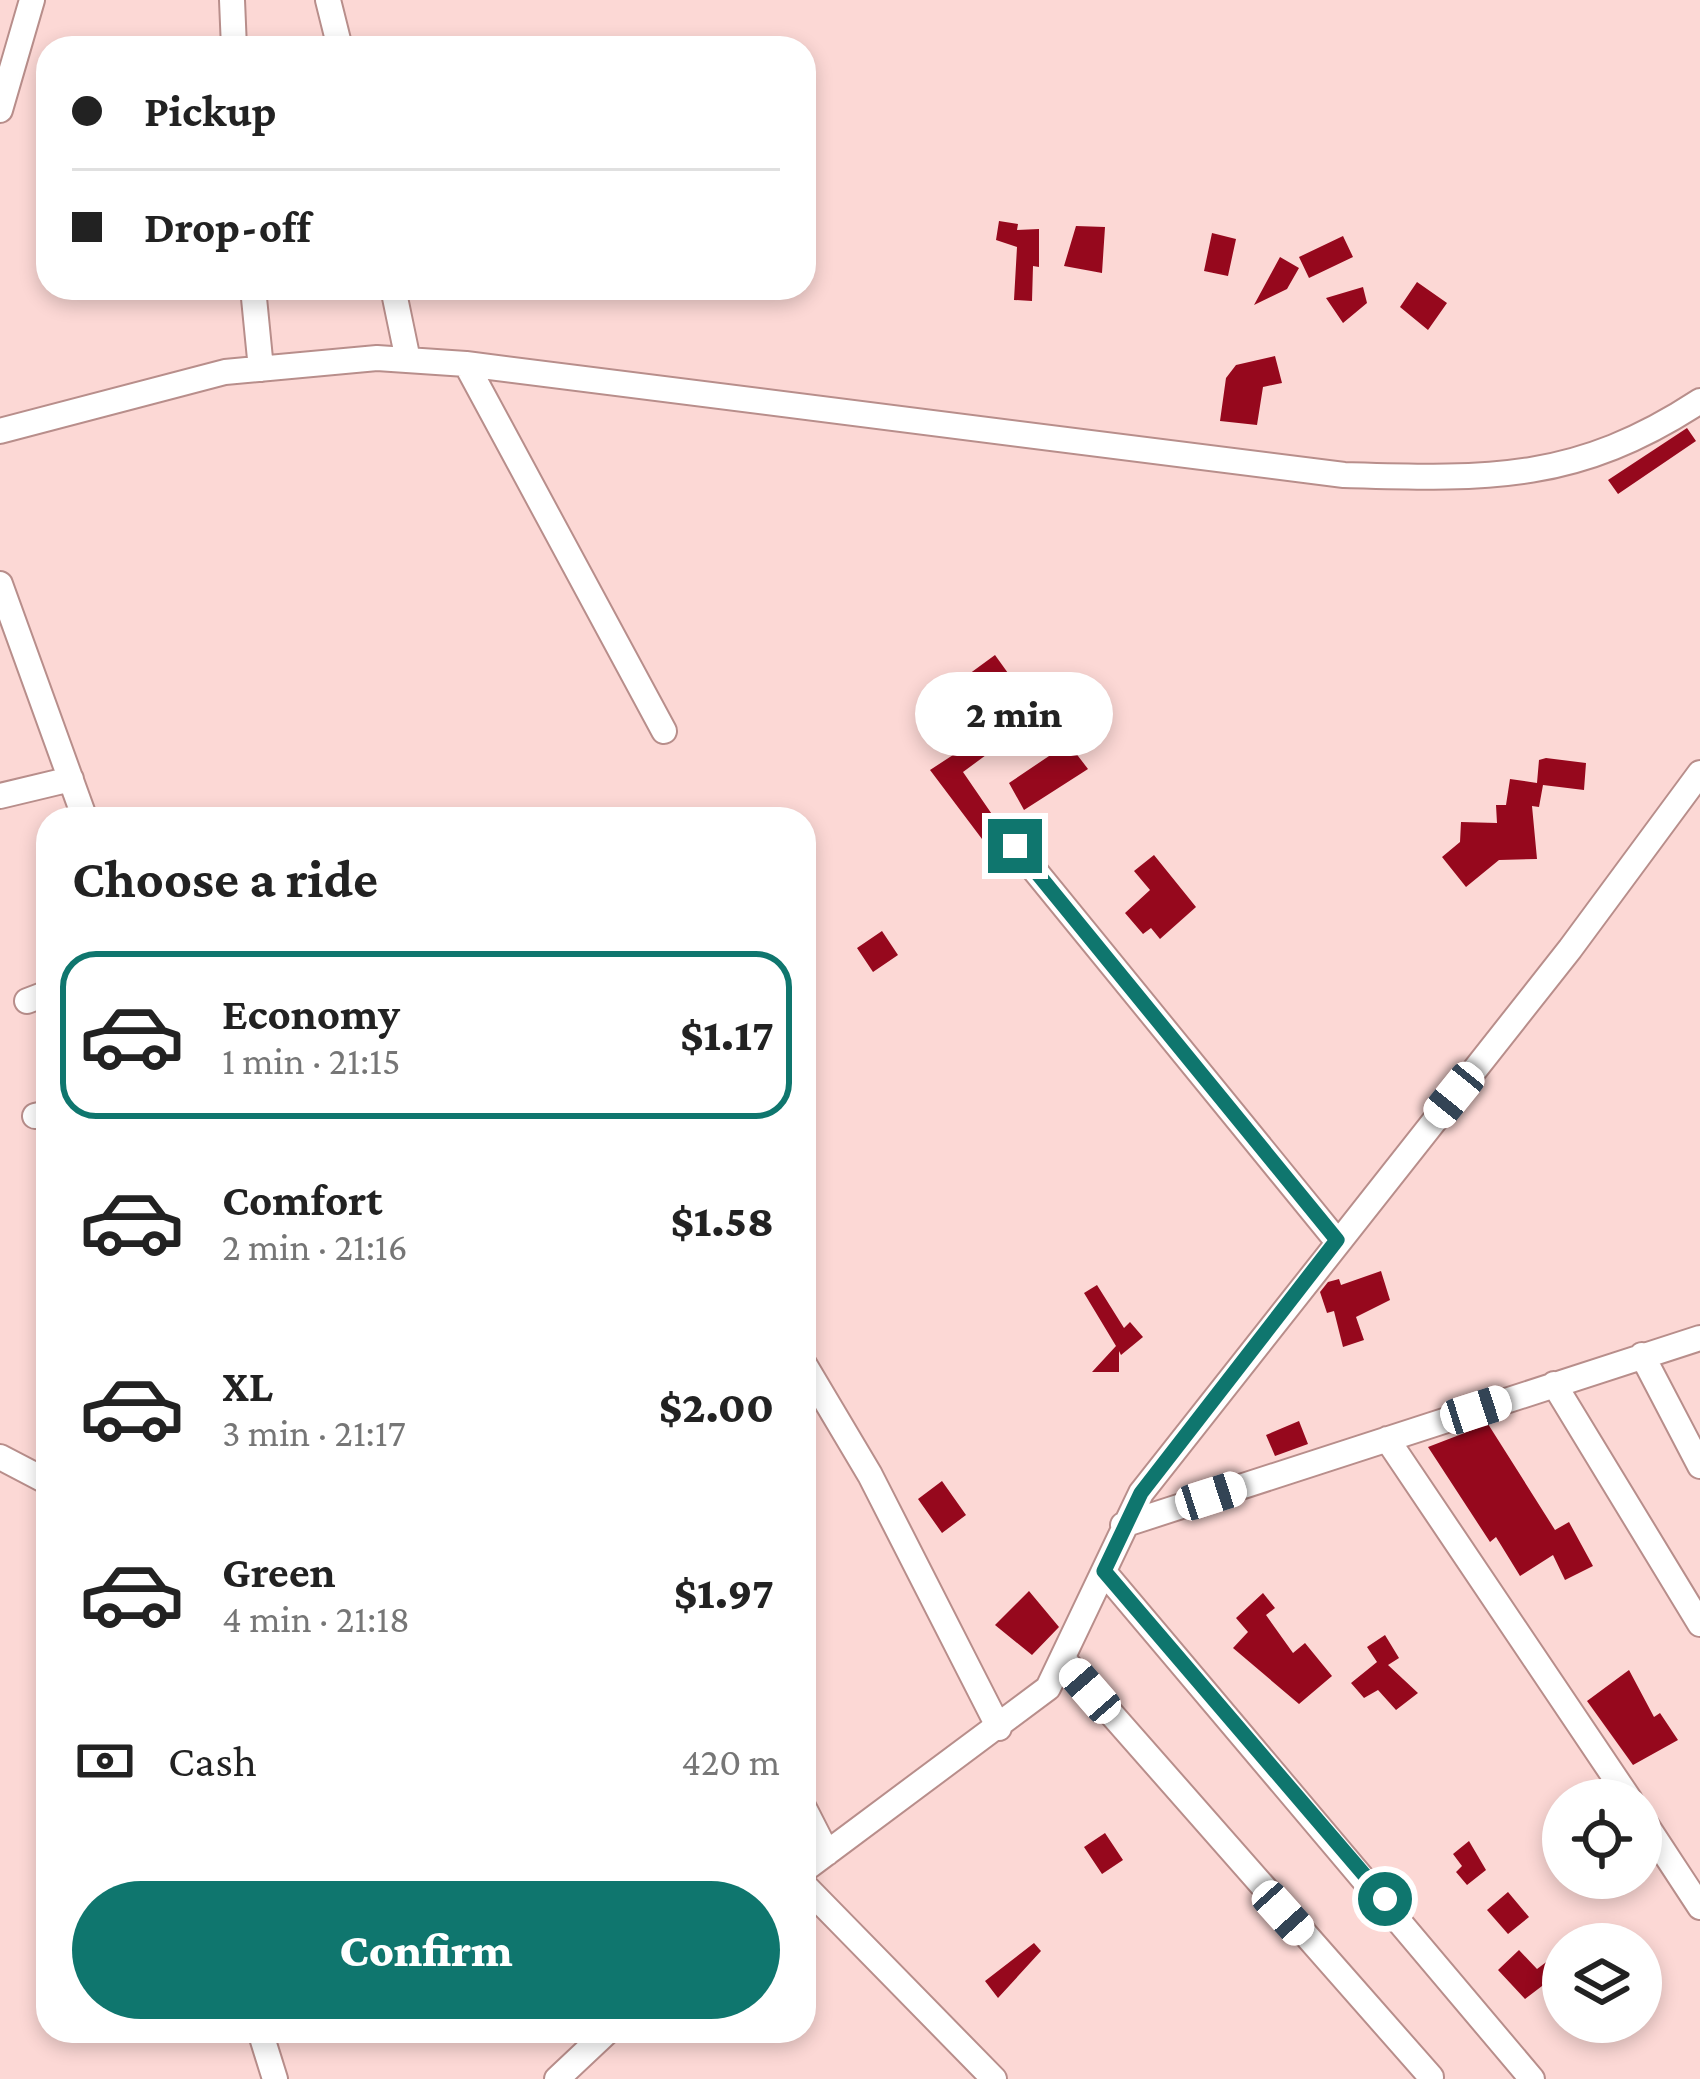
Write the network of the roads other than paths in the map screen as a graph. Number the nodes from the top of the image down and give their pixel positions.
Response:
1 (32, 0) edge
2 (232, 0) edge
3 (328, 0) edge
4 (234, 36) edge
5 (337, 36) edge
6 (0, 110) edge
7 (254, 300) edge
8 (396, 300) edge
9 (408, 360) junction
10 (466, 364) junction
11 (261, 369) junction
12 (1700, 401) edge
13 (1, 429) edge
14 (0, 584) edge
15 (664, 731) dead end
16 (1700, 773) edge
17 (70, 778) junction
18 (0, 796) edge
19 (81, 807) edge
20 (1015, 846) dead end
21 (1337, 1240) junction
22 (1700, 1338) edge
23 (1642, 1355) junction
24 (816, 1384) edge
25 (1553, 1384) junction
26 (1388, 1439) junction
27 (0, 1457) edge
28 (1700, 1466) edge
29 (36, 1476) edge
30 (1124, 1525) junction
31 (1104, 1571) junction
32 (1700, 1624) edge
33 (1064, 1660) junction
34 (999, 1728) junction
35 (1616, 1779) edge
36 (816, 1831) edge
37 (1662, 1849) edge
38 (827, 1853) junction
39 (816, 1861) edge
40 (816, 1897) edge
41 (1700, 1907) edge
42 (264, 2043) edge
43 (597, 2043) edge
44 (565, 2076) edge
45 (1431, 2077) edge
46 (275, 2079) edge
47 (994, 2079) edge
48 (1532, 2079) edge

1 - 6 street
2 - 4 street
3 - 5 street
7 - 11 street
8 - 9 street
9 - 10 street
9 - 11 street
10 - 12 street
10 - 15 street
11 - 13 street
14 - 17 street
16 - 21 street
17 - 18 street
17 - 19 street
20 - 21 street
21 - 30 street
22 - 23 street
23 - 25 street
23 - 28 street
24 - 34 street
25 - 26 street
25 - 32 street
26 - 30 street
26 - 35 street
27 - 29 street
30 - 31 street
31 - 33 street
31 - 48 street
33 - 34 street
33 - 45 street
34 - 38 street
36 - 38 street
37 - 41 street
38 - 39 street
40 - 47 street
42 - 46 street
43 - 44 street

